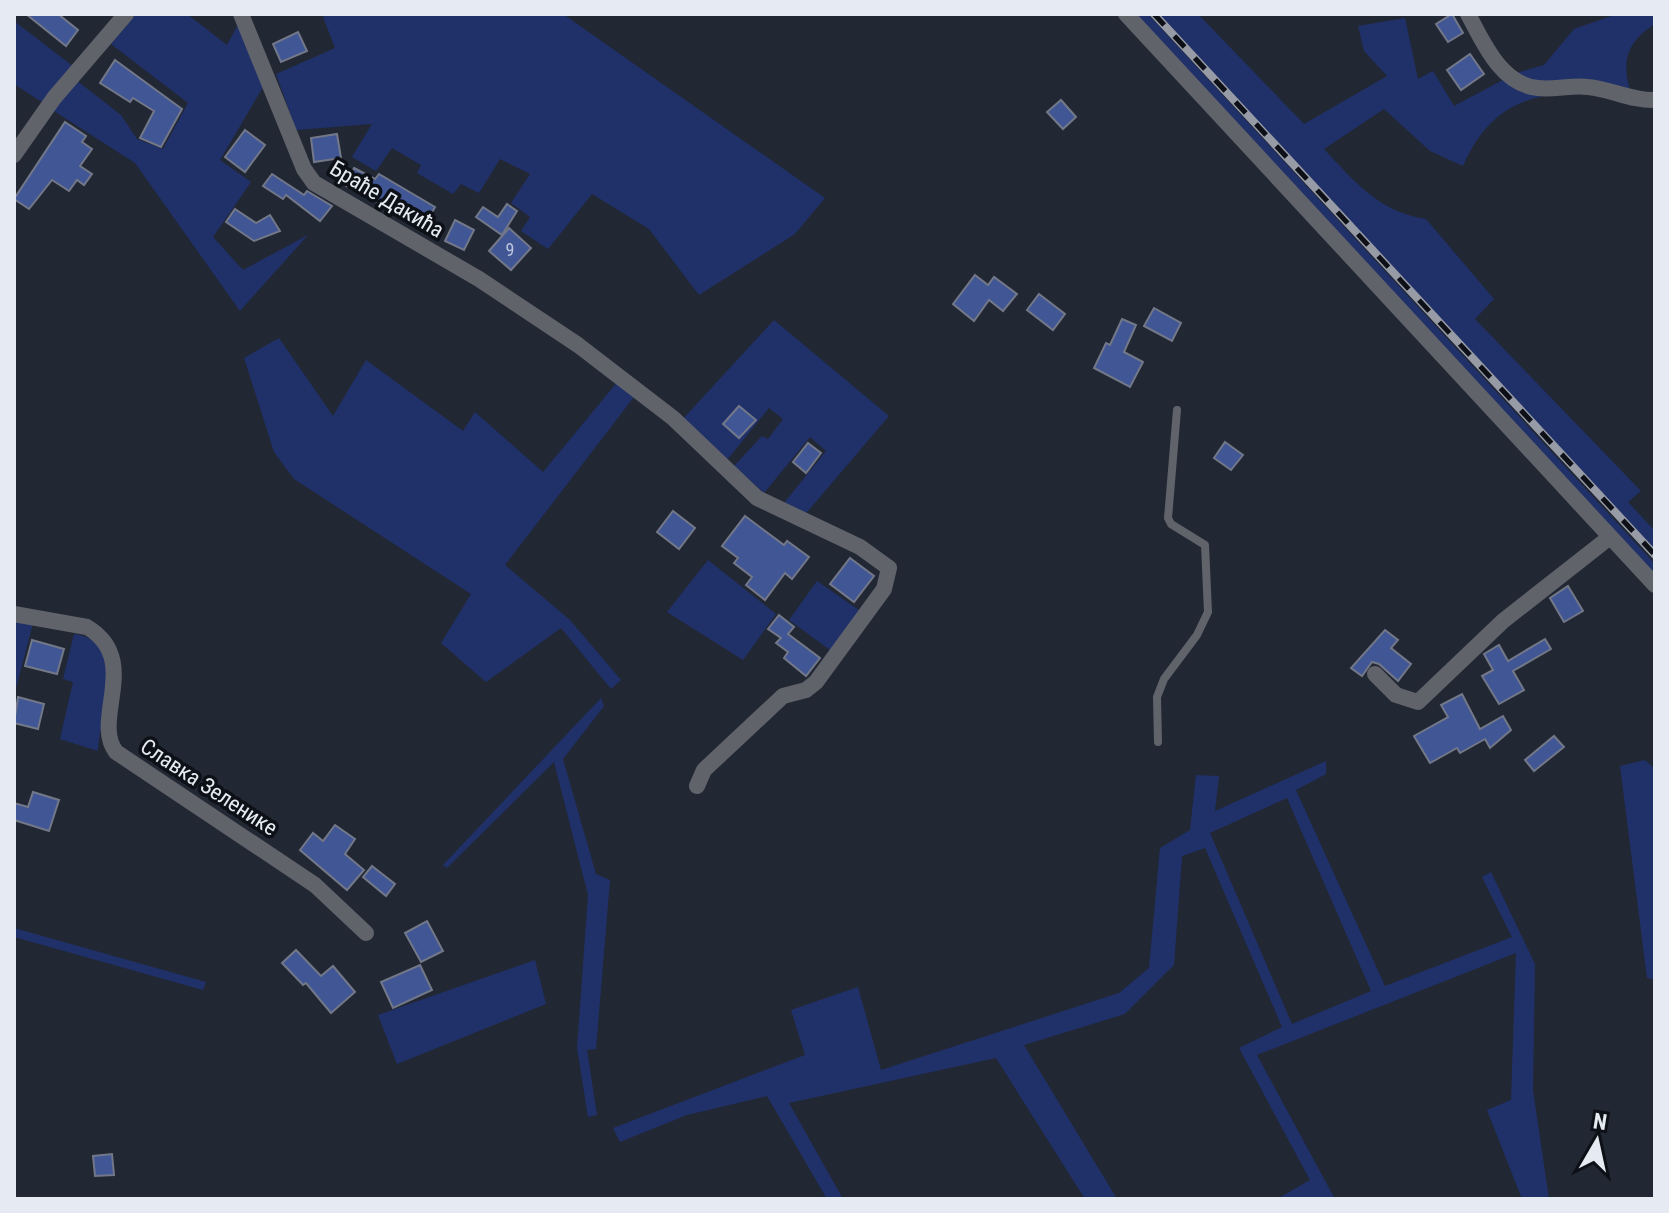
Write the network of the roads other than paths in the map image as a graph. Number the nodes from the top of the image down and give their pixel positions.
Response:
1 (126, 14) edge
2 (241, 14) edge
3 (1126, 14) edge
4 (1468, 14) edge
5 (1655, 100) edge
6 (14, 155) edge
7 (1177, 410) dead end
8 (1610, 537) junction
9 (1655, 585) edge
10 (14, 614) edge
11 (1375, 674) dead end
12 (1158, 742) dead end
13 (697, 786) dead end
14 (366, 933) dead end

1 - 6 street
2 - 13 street, Браће Дакића
3 - 8 street
4 - 5 street
7 - 12 lane
8 - 9 street
8 - 11 street
10 - 14 street, Славка Зеленике

